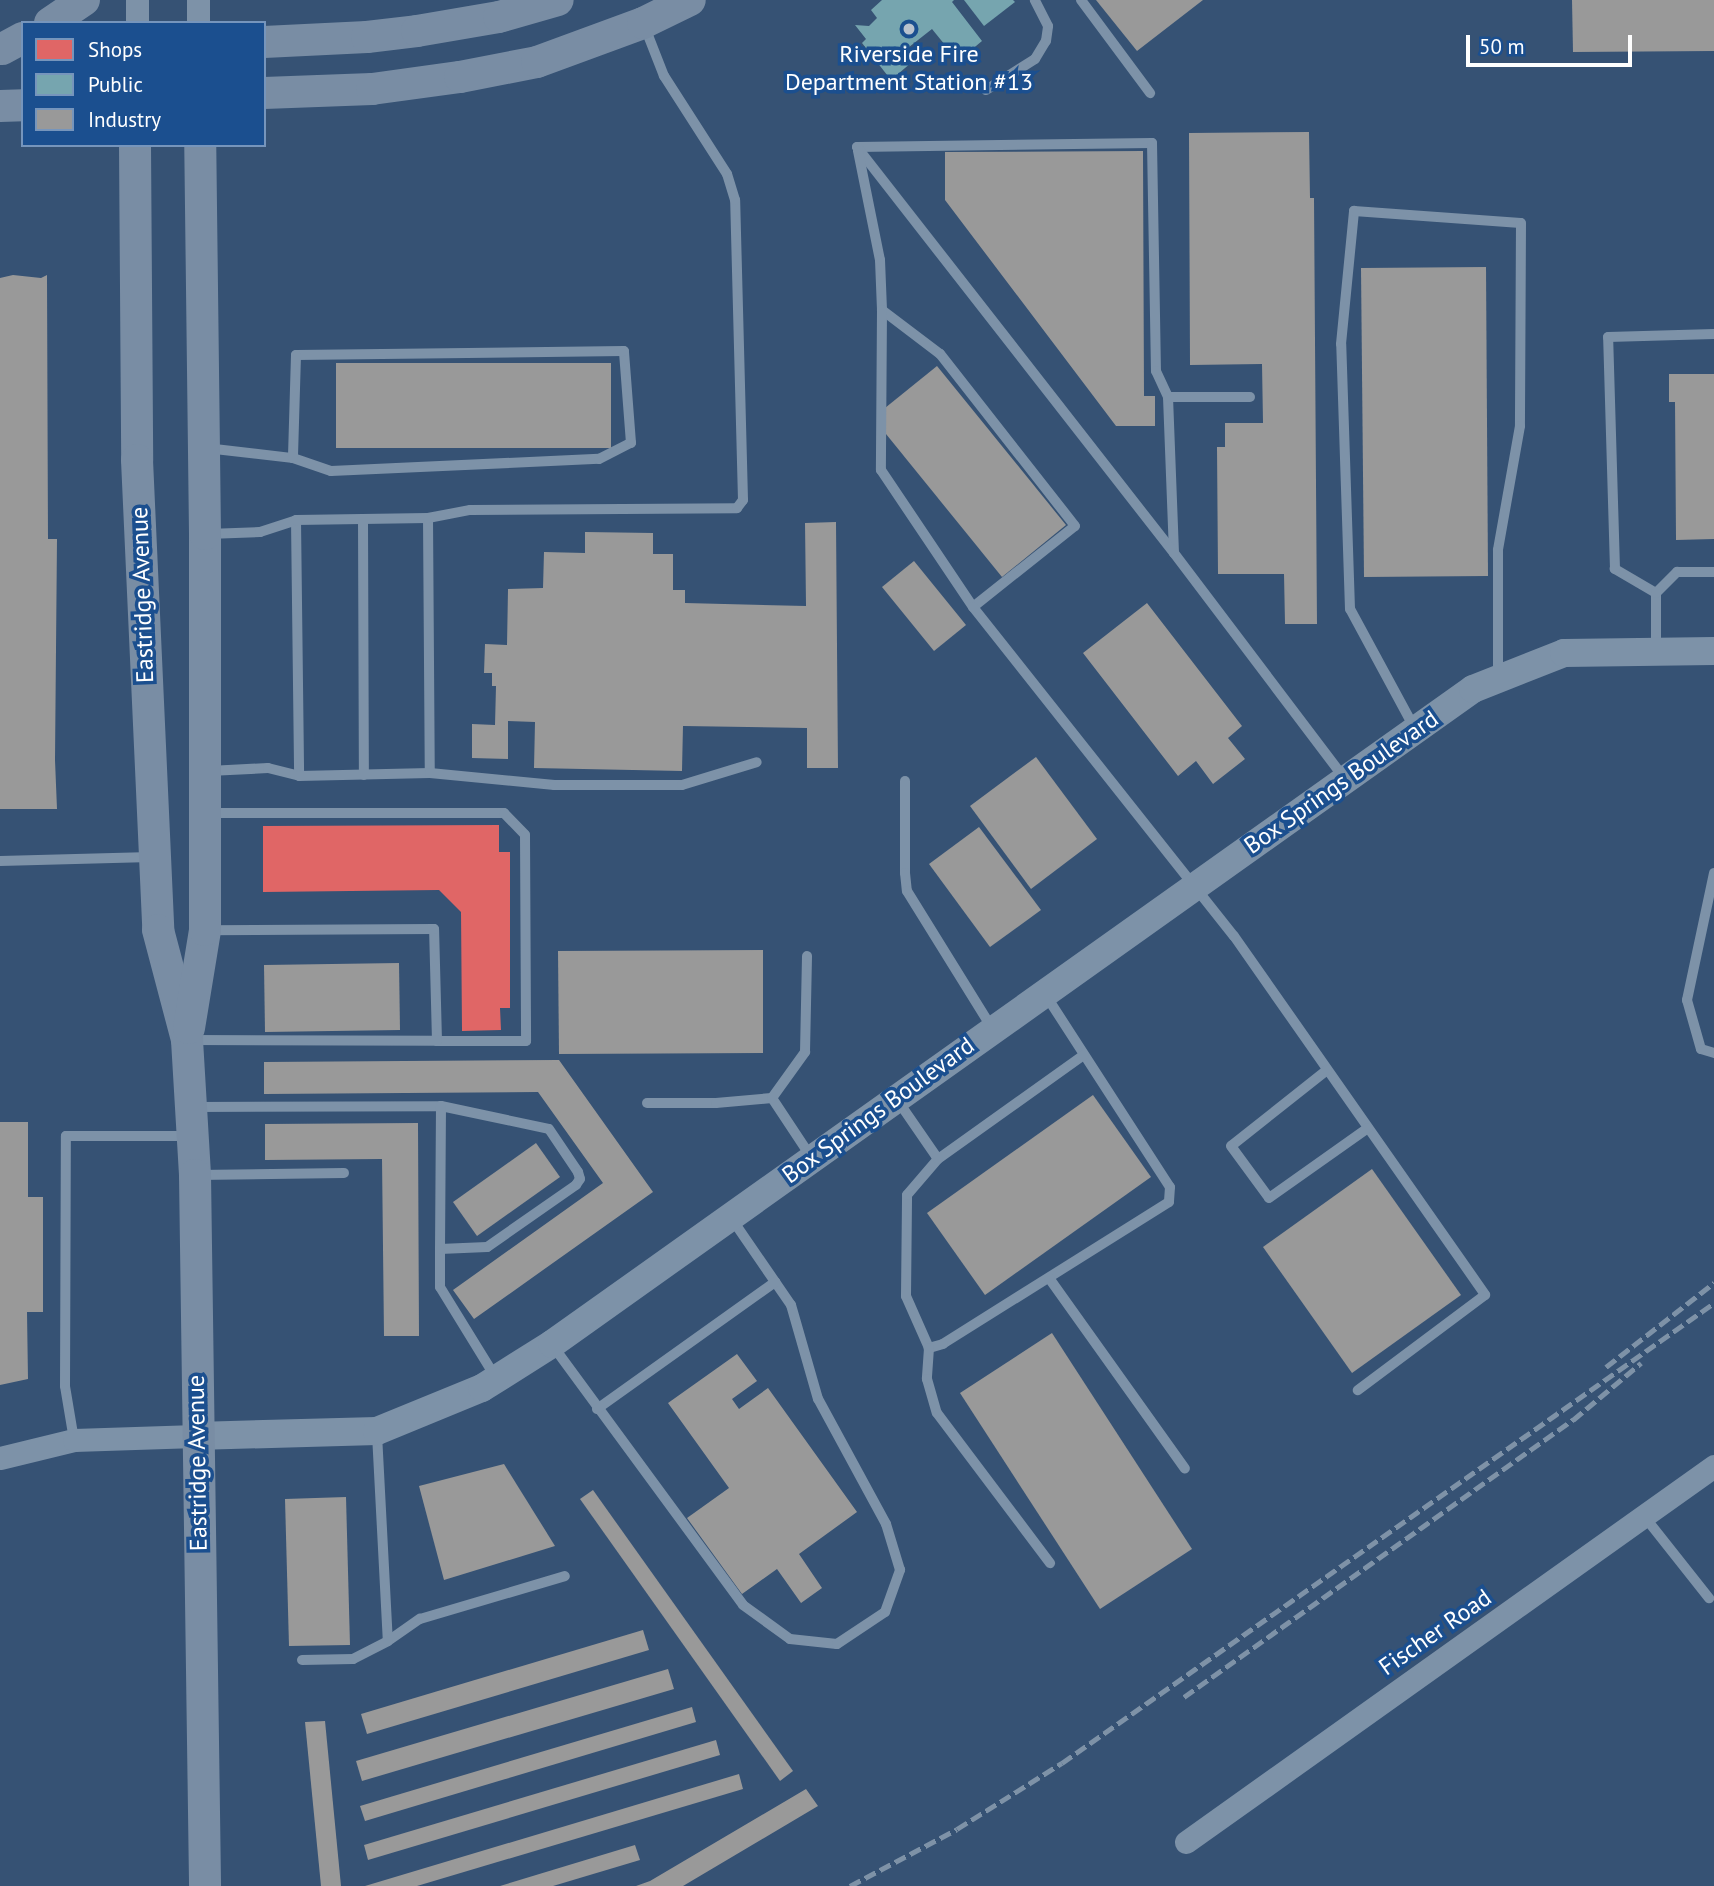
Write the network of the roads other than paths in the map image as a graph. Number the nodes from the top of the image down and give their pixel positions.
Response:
1 (83, 0) edge
2 (137, 0) edge
3 (198, 0) edge
4 (558, 0) edge
5 (690, 0) edge
6 (1035, 0) edge
7 (1081, 0) edge
8 (53, 21) edge
9 (137, 21) edge
10 (198, 21) edge
11 (643, 23) junction
12 (266, 42) edge
13 (986, 90) dead end
14 (266, 93) edge
15 (1150, 93) dead end
16 (21, 105) edge
17 (0, 106) edge
18 (135, 147) edge
19 (200, 147) edge
20 (857, 147) junction
21 (882, 310) junction
22 (1714, 334) edge
23 (1168, 397) junction
24 (1250, 397) dead end
25 (204, 448) junction
26 (293, 458) junction
27 (428, 518) junction
28 (296, 520) junction
29 (363, 520) junction
30 (205, 534) junction
31 (1174, 553) junction
32 (1714, 572) edge
33 (1656, 593) junction
34 (973, 607) junction
35 (1714, 651) edge
36 (1656, 652) junction
37 (1499, 678) junction
38 (1416, 729) junction
39 (757, 762) dead end
40 (204, 771) junction
41 (430, 773) junction
42 (364, 775) junction
43 (299, 776) junction
44 (1345, 779) junction
45 (905, 781) dead end
46 (204, 813) junction
47 (155, 857) junction
48 (0, 860) edge
49 (1714, 873) edge
50 (1193, 887) junction
51 (205, 930) junction
52 (807, 956) dead end
53 (1044, 992) junction
54 (992, 1028) junction
55 (187, 1040) junction
56 (437, 1041) junction
57 (1714, 1052) edge
58 (1084, 1055) junction
59 (1327, 1070) junction
60 (772, 1098) junction
61 (896, 1098) junction
62 (647, 1104) dead end
63 (441, 1106) junction
64 (191, 1121) junction
65 (1368, 1128) junction
66 (812, 1159) junction
67 (938, 1159) junction
68 (344, 1173) dead end
69 (195, 1175) junction
70 (730, 1216) junction
71 (440, 1249) junction
72 (1049, 1278) junction
73 (775, 1282) junction
74 (552, 1344) junction
75 (929, 1348) junction
76 (497, 1380) junction
77 (1358, 1390) dead end
78 (597, 1409) junction
79 (377, 1431) junction
80 (196, 1436) junction
81 (74, 1440) junction
82 (0, 1458) edge
83 (1714, 1466) edge
84 (1185, 1469) dead end
85 (1644, 1516) junction
86 (1050, 1563) dead end
87 (565, 1576) dead end
88 (1709, 1598) dead end
89 (388, 1641) junction
90 (302, 1660) dead end
91 (1186, 1842) dead end
92 (205, 1886) edge

1 - 8 main road
2 - 9 street
3 - 10 street
4 - 12 main road
5 - 11 main road
6 - 13 lane
7 - 15 lane
11 - 14 main road
11 - 27 lane
16 - 17 main road
18 - 47 main road, Eastridge Avenue
19 - 25 main road, Eastridge Avenue
20 - 21 lane
20 - 23 lane
20 - 31 lane
21 - 34 lane
21 - 34 lane
22 - 33 lane
23 - 24 lane
23 - 31 lane
25 - 26 lane
25 - 30 main road, Eastridge Avenue
26 - 26 lane
27 - 29 lane
27 - 41 lane
28 - 29 lane
28 - 30 lane
28 - 43 lane
29 - 42 lane
30 - 40 main road, Eastridge Avenue
31 - 44 lane
32 - 33 lane
33 - 36 lane
34 - 50 lane
35 - 36 street, Box Springs Boulevard
36 - 37 street, Box Springs Boulevard
37 - 38 street, Box Springs Boulevard
37 - 38 lane
38 - 44 street, Box Springs Boulevard
39 - 41 lane
40 - 43 lane
40 - 46 main road, Eastridge Avenue
41 - 42 lane
42 - 43 lane
44 - 50 street, Box Springs Boulevard
45 - 54 lane
46 - 51 main road, Eastridge Avenue
46 - 56 lane
47 - 48 lane
47 - 55 main road, Eastridge Avenue
49 - 57 lane
50 - 53 street, Box Springs Boulevard
50 - 59 lane
51 - 55 main road, Eastridge Avenue
51 - 56 lane
52 - 60 lane
53 - 54 street, Box Springs Boulevard
53 - 58 lane
54 - 61 street, Box Springs Boulevard
55 - 56 lane
55 - 64 main road, Eastridge Avenue
58 - 67 lane
58 - 72 lane
59 - 65 lane
59 - 65 lane
60 - 62 lane
60 - 66 lane
61 - 66 street, Box Springs Boulevard
61 - 67 lane
63 - 64 lane
63 - 71 lane
63 - 71 lane
64 - 69 main road, Eastridge Avenue
64 - 81 lane
65 - 77 lane
66 - 70 street, Box Springs Boulevard
67 - 75 lane
68 - 69 lane
69 - 80 main road, Eastridge Avenue
70 - 73 lane
70 - 74 street, Box Springs Boulevard
71 - 76 lane
72 - 75 lane
72 - 84 lane
73 - 78 lane
73 - 78 lane
74 - 76 street, Box Springs Boulevard
74 - 78 lane
75 - 86 lane
76 - 79 street, Box Springs Boulevard
79 - 80 street, Box Springs Boulevard
79 - 89 lane
80 - 81 street, Box Springs Boulevard
80 - 92 main road, Eastridge Avenue
81 - 82 street, Box Springs Boulevard
83 - 85 street, Fischer Road
85 - 88 lane
85 - 91 street, Fischer Road
87 - 89 lane
89 - 90 lane

